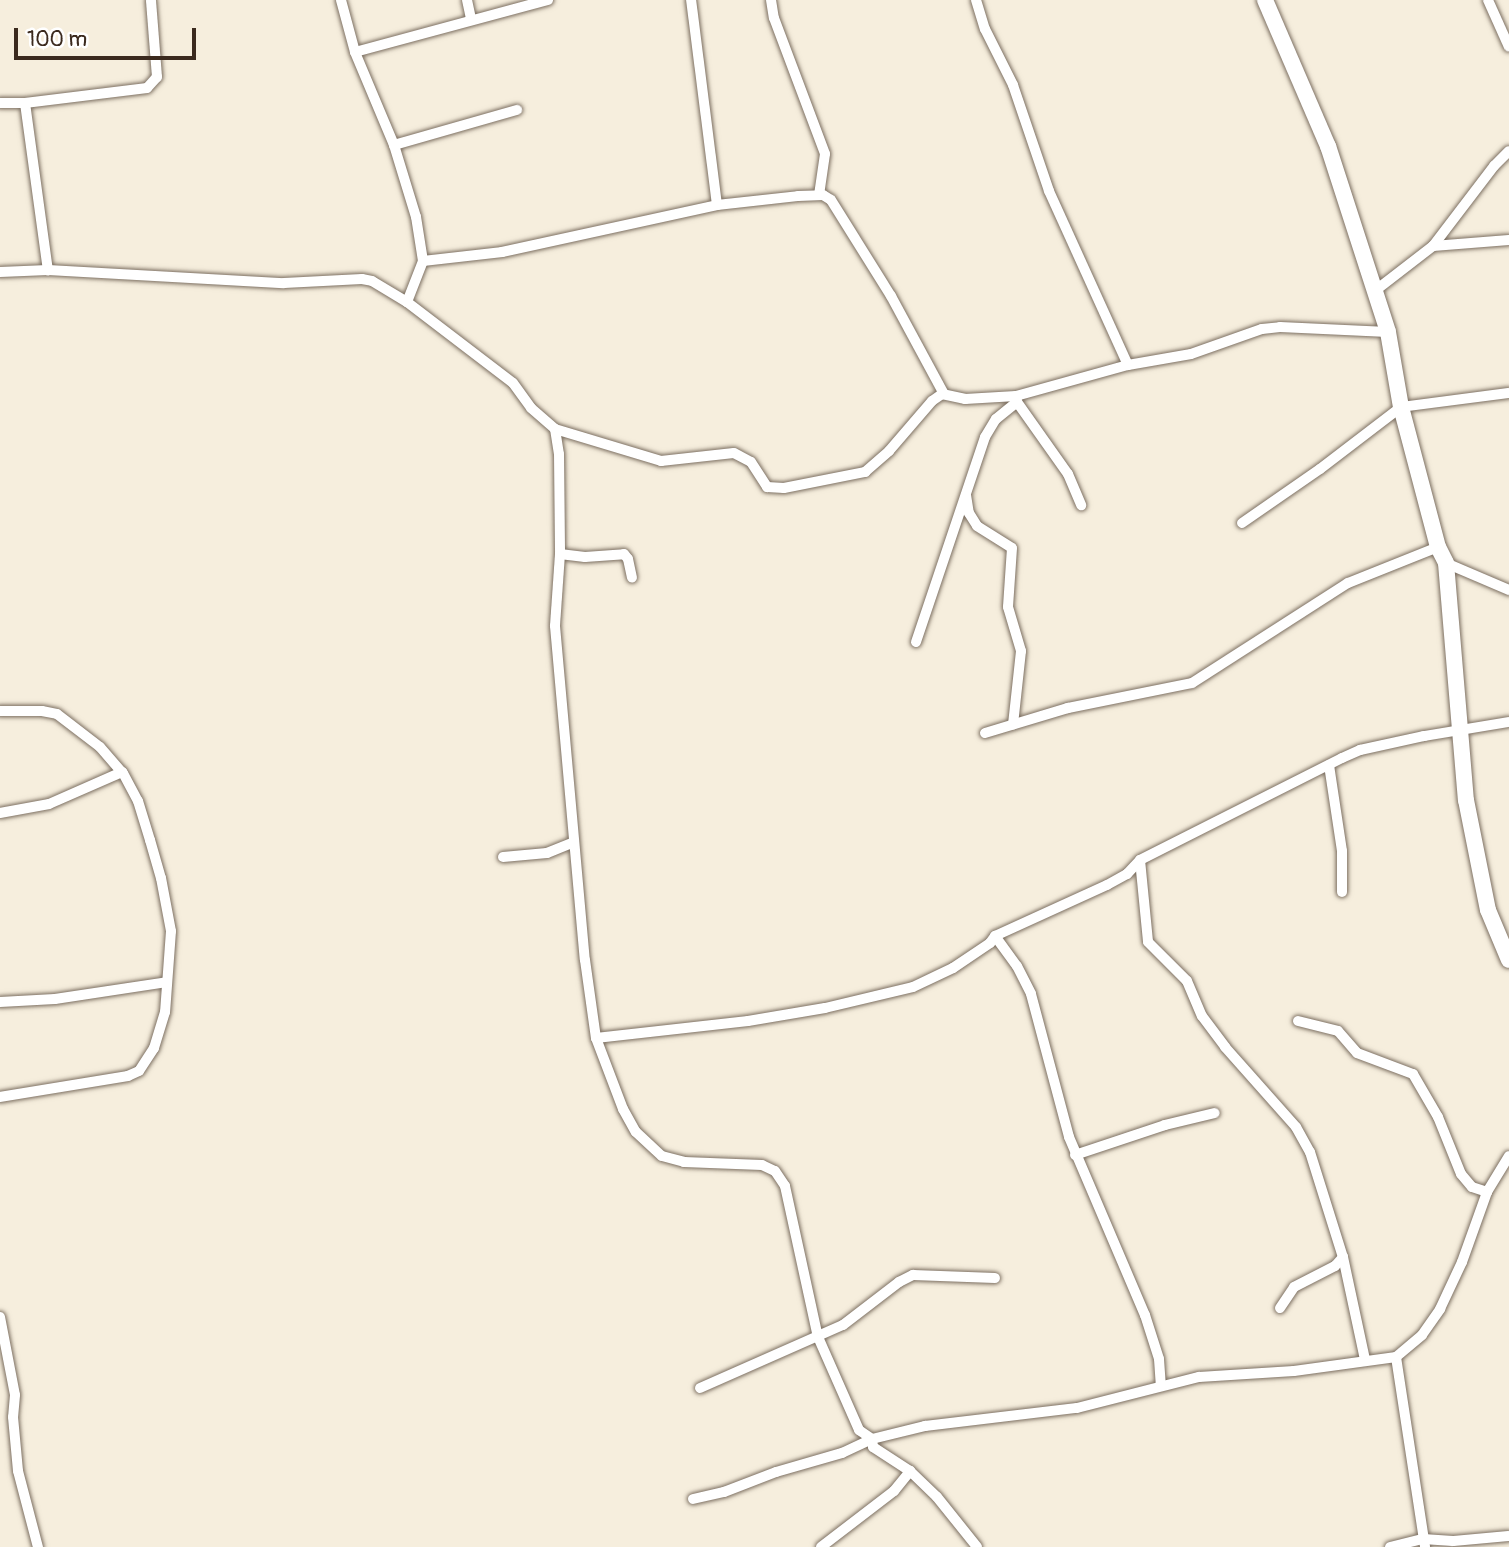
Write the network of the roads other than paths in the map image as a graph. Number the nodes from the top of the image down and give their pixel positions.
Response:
1 (151, 0) edge
2 (341, 0) edge
3 (467, 0) edge
4 (548, 0) edge
5 (691, 0) edge
6 (771, 0) edge
7 (976, 0) edge
8 (1265, 0) edge
9 (1488, 0) edge
10 (471, 19) junction
11 (1509, 47) edge
12 (355, 52) junction
13 (0, 103) edge
14 (25, 103) junction
15 (517, 110) dead end
16 (394, 145) junction
17 (1509, 151) edge
18 (819, 195) junction
19 (717, 205) junction
20 (1509, 240) edge
21 (1433, 246) junction
22 (423, 261) junction
23 (48, 270) junction
24 (0, 272) edge
25 (1376, 290) junction
26 (407, 302) junction
27 (1388, 332) junction
28 (1128, 365) junction
29 (1509, 393) edge
30 (944, 394) junction
31 (1016, 399) junction
32 (1401, 407) junction
33 (555, 429) junction
34 (965, 492) junction
35 (1081, 505) dead end
36 (1242, 523) dead end
37 (1438, 547) junction
38 (560, 554) junction
39 (1446, 563) junction
40 (632, 578) dead end
41 (1509, 590) edge
42 (916, 642) dead end
43 (0, 711) edge
44 (1509, 722) edge
45 (1013, 725) junction
46 (1460, 728) junction
47 (985, 733) dead end
48 (1329, 765) junction
49 (122, 772) junction
50 (0, 813) edge
51 (573, 842) junction
52 (503, 857) dead end
53 (1140, 860) junction
54 (1342, 892) dead end
55 (995, 936) junction
56 (1509, 960) edge
57 (167, 982) junction
58 (0, 1002) edge
59 (1298, 1021) dead end
60 (596, 1038) junction
61 (0, 1097) edge
62 (1215, 1113) dead end
63 (1075, 1155) junction
64 (1509, 1156) edge
65 (1487, 1192) junction
66 (1343, 1257) junction
67 (995, 1278) dead end
68 (1280, 1308) dead end
69 (0, 1317) edge
70 (818, 1336) junction
71 (1396, 1357) junction
72 (1365, 1360) junction
73 (1161, 1385) junction
74 (700, 1388) dead end
75 (13, 1417) junction
76 (0, 1418) edge
77 (872, 1439) junction
78 (910, 1471) junction
79 (693, 1499) dead end
80 (1509, 1536) edge
81 (1424, 1543) edge
82 (38, 1547) edge
83 (821, 1547) edge
84 (978, 1547) edge
85 (1390, 1547) edge

1 - 14 street
2 - 12 street
3 - 10 street
4 - 10 street
5 - 19 street
6 - 18 street
7 - 28 street
8 - 25 street
9 - 11 street
10 - 12 street
12 - 16 street
13 - 14 street
14 - 23 street
15 - 16 street
16 - 22 street
17 - 21 street
18 - 19 street
18 - 30 street
19 - 22 street
20 - 21 street
21 - 25 street
22 - 26 street
23 - 24 street
23 - 26 street
25 - 27 street
26 - 33 street
27 - 28 street
27 - 32 street
28 - 31 street
29 - 32 street
30 - 31 street
30 - 33 street
31 - 34 street
31 - 35 street
32 - 36 street
32 - 37 street
33 - 38 street
34 - 42 street
34 - 45 street
37 - 39 street
37 - 45 street
38 - 40 street
38 - 51 street
39 - 41 street
39 - 46 street
43 - 49 street
44 - 46 street
45 - 47 street
46 - 48 street
46 - 56 street
48 - 53 street
48 - 54 street
49 - 50 street
49 - 57 street
51 - 52 street
51 - 60 street
53 - 55 street
53 - 66 street
55 - 60 street
55 - 63 street
57 - 58 street
57 - 61 street
59 - 65 street
60 - 70 street
62 - 63 street
63 - 73 street
64 - 65 street
65 - 71 street
66 - 68 street
66 - 72 street
67 - 70 street
69 - 75 street
70 - 74 street
70 - 77 street
71 - 72 street
71 - 81 street
72 - 73 street
73 - 77 street
75 - 76 street
75 - 82 street
77 - 78 street
77 - 79 street
78 - 83 street
78 - 84 street
80 - 81 street
81 - 85 street

